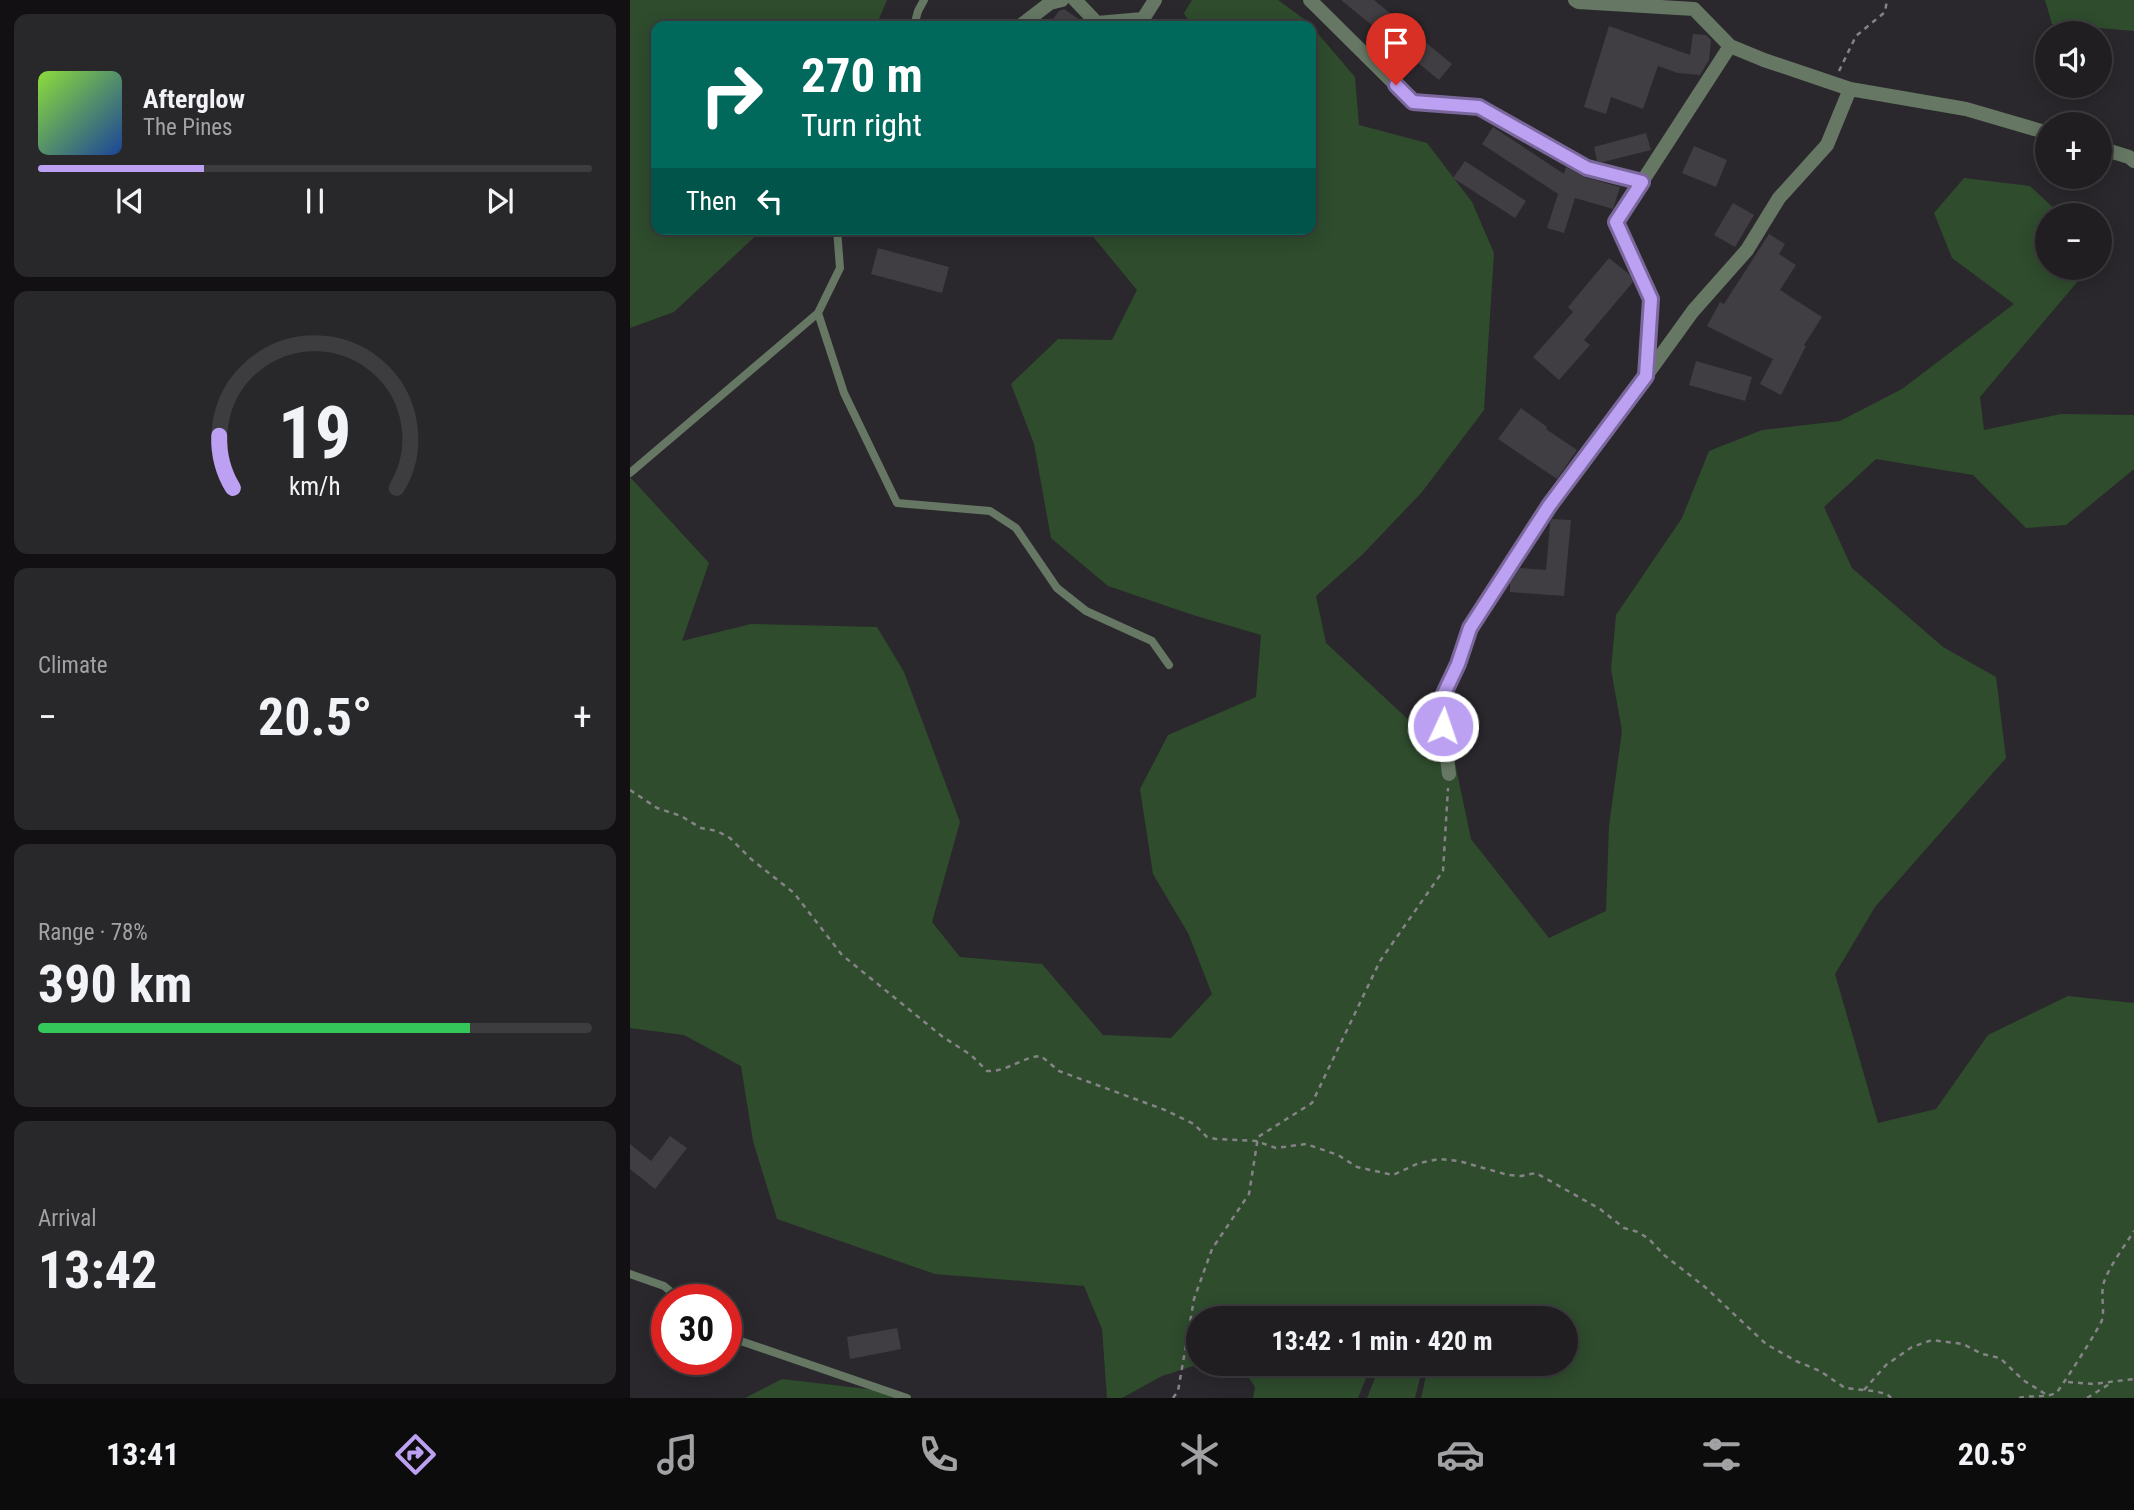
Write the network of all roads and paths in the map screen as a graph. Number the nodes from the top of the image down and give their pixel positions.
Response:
1 (923, 0) edge
2 (1062, 0) edge
3 (1075, 0) edge
4 (1155, 0) edge
5 (1310, 0) edge
6 (1575, 0) edge
7 (1887, 0) edge
8 (915, 21) edge
9 (1027, 21) edge
10 (1095, 21) edge
11 (1120, 21) edge
12 (1730, 46) junction
13 (1833, 83) junction
14 (1850, 89) junction
15 (2035, 129) edge
16 (2112, 152) edge
17 (2134, 161) edge
18 (1642, 182) junction
19 (837, 235) edge
20 (818, 313) junction
21 (1646, 376) junction
22 (630, 472) edge
23 (1169, 665) dead end
24 (1449, 774) joint
25 (630, 790) edge
26 (1258, 1142) junction
27 (2134, 1231) edge
28 (630, 1273) edge
29 (659, 1284) edge
30 (742, 1341) edge
31 (2134, 1379) edge
32 (2114, 1381) junction
33 (2066, 1382) junction
34 (1864, 1390) junction
35 (2048, 1396) junction
36 (907, 1398) edge
37 (1173, 1398) edge
38 (1891, 1398) edge
39 (2019, 1398) edge
40 (2087, 1398) edge

1 - 8 lane
2 - 9 street
3 - 10 street
4 - 11 street
5 - 18 street
6 - 12 street
7 - 13 path
12 - 13 street
12 - 18 street
13 - 14 street
14 - 15 street
14 - 21 street
16 - 17 street
18 - 21 street
19 - 20 lane
20 - 22 lane
20 - 23 lane
21 - 24 street
24 - 26 path
25 - 26 path
26 - 34 path
26 - 37 path
27 - 33 path
28 - 29 lane
30 - 36 lane
31 - 32 path
32 - 33 path
32 - 40 path
33 - 35 path
34 - 35 path
34 - 38 path
35 - 39 path

